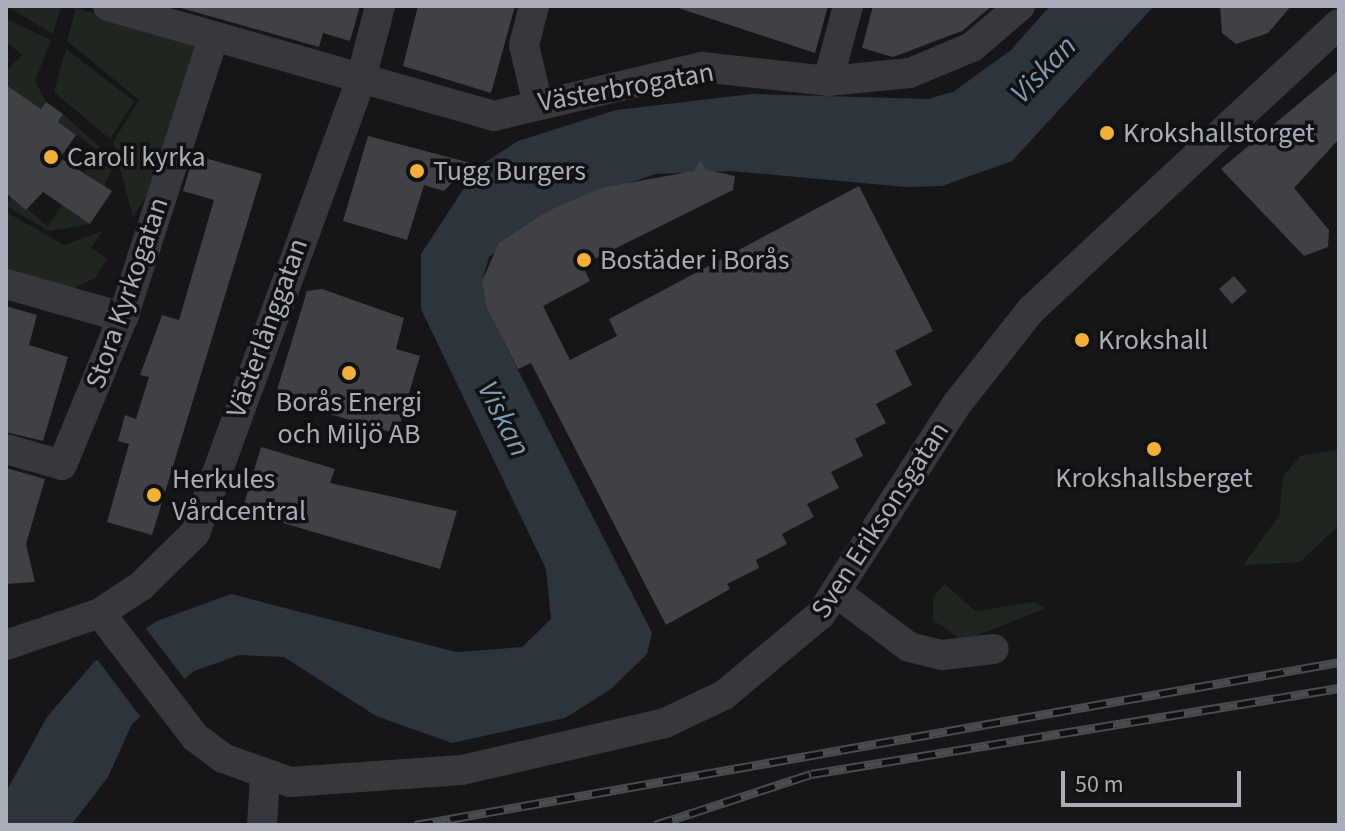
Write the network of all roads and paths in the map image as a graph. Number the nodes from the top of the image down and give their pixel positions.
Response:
1 (108, 6) edge
2 (380, 6) edge
3 (534, 6) edge
4 (848, 6) edge
5 (1020, 6) edge
6 (1339, 24) edge
7 (214, 36) junction
8 (361, 79) junction
9 (828, 81) junction
10 (537, 101) junction
11 (6, 284) edge
12 (123, 317) junction
13 (6, 449) edge
14 (837, 593) junction
15 (114, 632) junction
16 (6, 645) edge
17 (994, 649) dead end
18 (265, 777) junction
19 (262, 825) edge

1 - 7 street
2 - 8 street, Västerlånggatan
3 - 10 street
4 - 9 street
5 - 9 street, Västerbrogatan
6 - 14 street, Sven Eriksonsgatan
7 - 8 street
7 - 12 street, Stora Kyrkogatan
8 - 10 street, Västerbrogatan
8 - 15 street, Västerlånggatan
9 - 10 street, Västerbrogatan
11 - 12 street
12 - 13 street, Stora Kyrkogatan
14 - 17 street
14 - 18 street, Sven Eriksonsgatan
15 - 16 street, Västerlånggatan
15 - 18 street, Sven Eriksonsgatan
18 - 19 street

